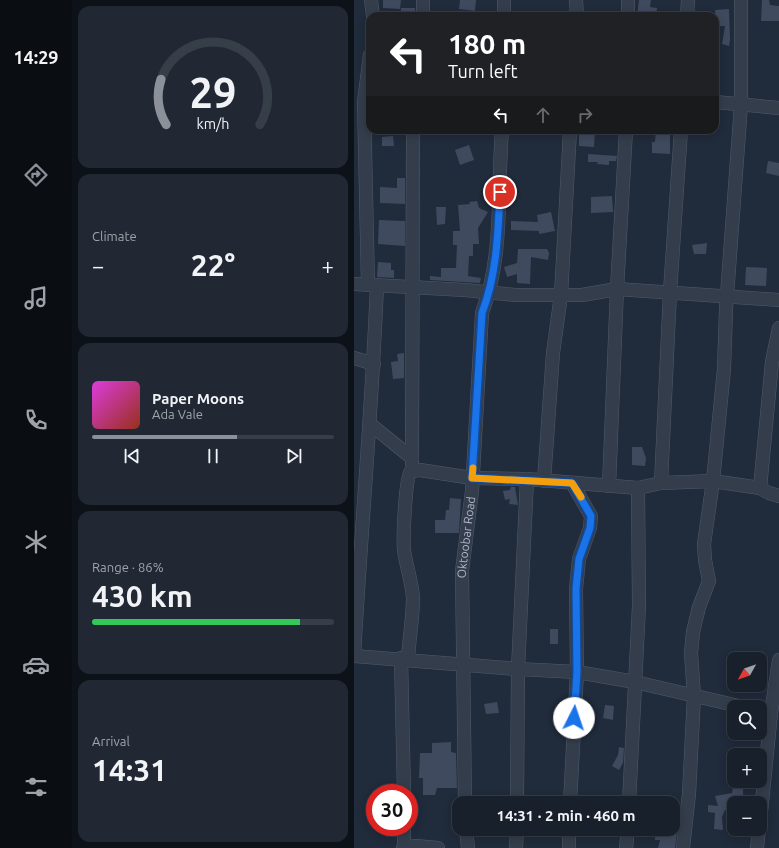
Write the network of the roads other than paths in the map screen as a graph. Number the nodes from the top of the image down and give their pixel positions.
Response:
1 (371, 0) edge
2 (423, 0) edge
3 (504, 0) edge
4 (576, 0) edge
5 (628, 0) edge
6 (688, 0) edge
7 (741, 0) edge
8 (372, 12) edge
9 (423, 12) edge
10 (504, 12) edge
11 (577, 12) edge
12 (628, 12) edge
13 (687, 12) edge
14 (366, 82) edge
15 (363, 102) edge
16 (719, 102) edge
17 (741, 104) junction
18 (779, 108) edge
19 (412, 134) edge
20 (502, 134) edge
21 (570, 134) edge
22 (626, 134) edge
23 (681, 134) edge
24 (354, 284) edge
25 (373, 285) junction
26 (412, 288) junction
27 (617, 289) junction
28 (490, 292) junction
29 (670, 292) junction
30 (561, 296) junction
31 (727, 297) junction
32 (779, 300) edge
33 (779, 328) edge
34 (354, 358) edge
35 (374, 364) junction
36 (370, 424) junction
37 (412, 458) junction
38 (411, 471) junction
39 (472, 478) junction
40 (527, 479) junction
41 (544, 481) junction
42 (713, 481) junction
43 (572, 483) junction
44 (661, 483) junction
45 (610, 486) junction
46 (638, 488) junction
47 (760, 488) junction
48 (779, 496) edge
49 (354, 655) edge
50 (405, 659) junction
51 (779, 660) edge
52 (463, 663) junction
53 (518, 669) junction
54 (577, 672) junction
55 (635, 682) junction
56 (694, 696) junction
57 (727, 703) edge
58 (770, 713) edge
59 (404, 784) edge
60 (466, 796) edge
61 (517, 796) edge
62 (570, 796) edge
63 (629, 796) edge
64 (762, 796) edge
65 (404, 836) edge
66 (467, 836) edge
67 (516, 836) edge
68 (569, 836) edge
69 (627, 836) edge
70 (758, 836) edge
71 (404, 848) edge
72 (438, 848) edge
73 (468, 848) edge
74 (516, 848) edge
75 (568, 848) edge
76 (626, 848) edge
77 (683, 848) edge
78 (757, 848) edge

1 - 8 street
2 - 9 street
3 - 10 street
4 - 11 street
5 - 12 street
6 - 13 street
7 - 17 street
14 - 15 street
15 - 25 street
16 - 17 street
17 - 18 street
17 - 31 street
19 - 26 street
20 - 28 street, Oktoobar Road
21 - 30 street
22 - 27 street
23 - 29 street
24 - 25 street
25 - 26 street
25 - 35 street
26 - 28 street
26 - 37 street
27 - 29 street
27 - 30 street
27 - 45 street
28 - 30 street
28 - 39 street, Oktoobar Road
29 - 31 street
29 - 44 street
30 - 41 street
31 - 32 street
31 - 42 street
33 - 47 street
34 - 35 street
35 - 36 street
36 - 37 street
36 - 49 street
37 - 38 street
38 - 39 street
38 - 50 street
39 - 40 street
39 - 52 street, Oktoobar Road
40 - 41 street
40 - 53 street
41 - 43 street
42 - 44 street
42 - 47 street
42 - 56 street
43 - 45 street
43 - 54 street
44 - 46 street
45 - 46 street
46 - 55 street
47 - 48 street
49 - 50 street
50 - 52 street
50 - 59 street
51 - 58 street
52 - 53 street
52 - 60 street, Oktoobar Road
53 - 54 street
53 - 61 street
54 - 55 street
54 - 62 street
55 - 56 street
55 - 63 street
56 - 57 street
56 - 77 street
58 - 64 street
65 - 71 street
66 - 73 street
67 - 74 street
68 - 75 street
69 - 76 street
70 - 78 street
71 - 72 street

